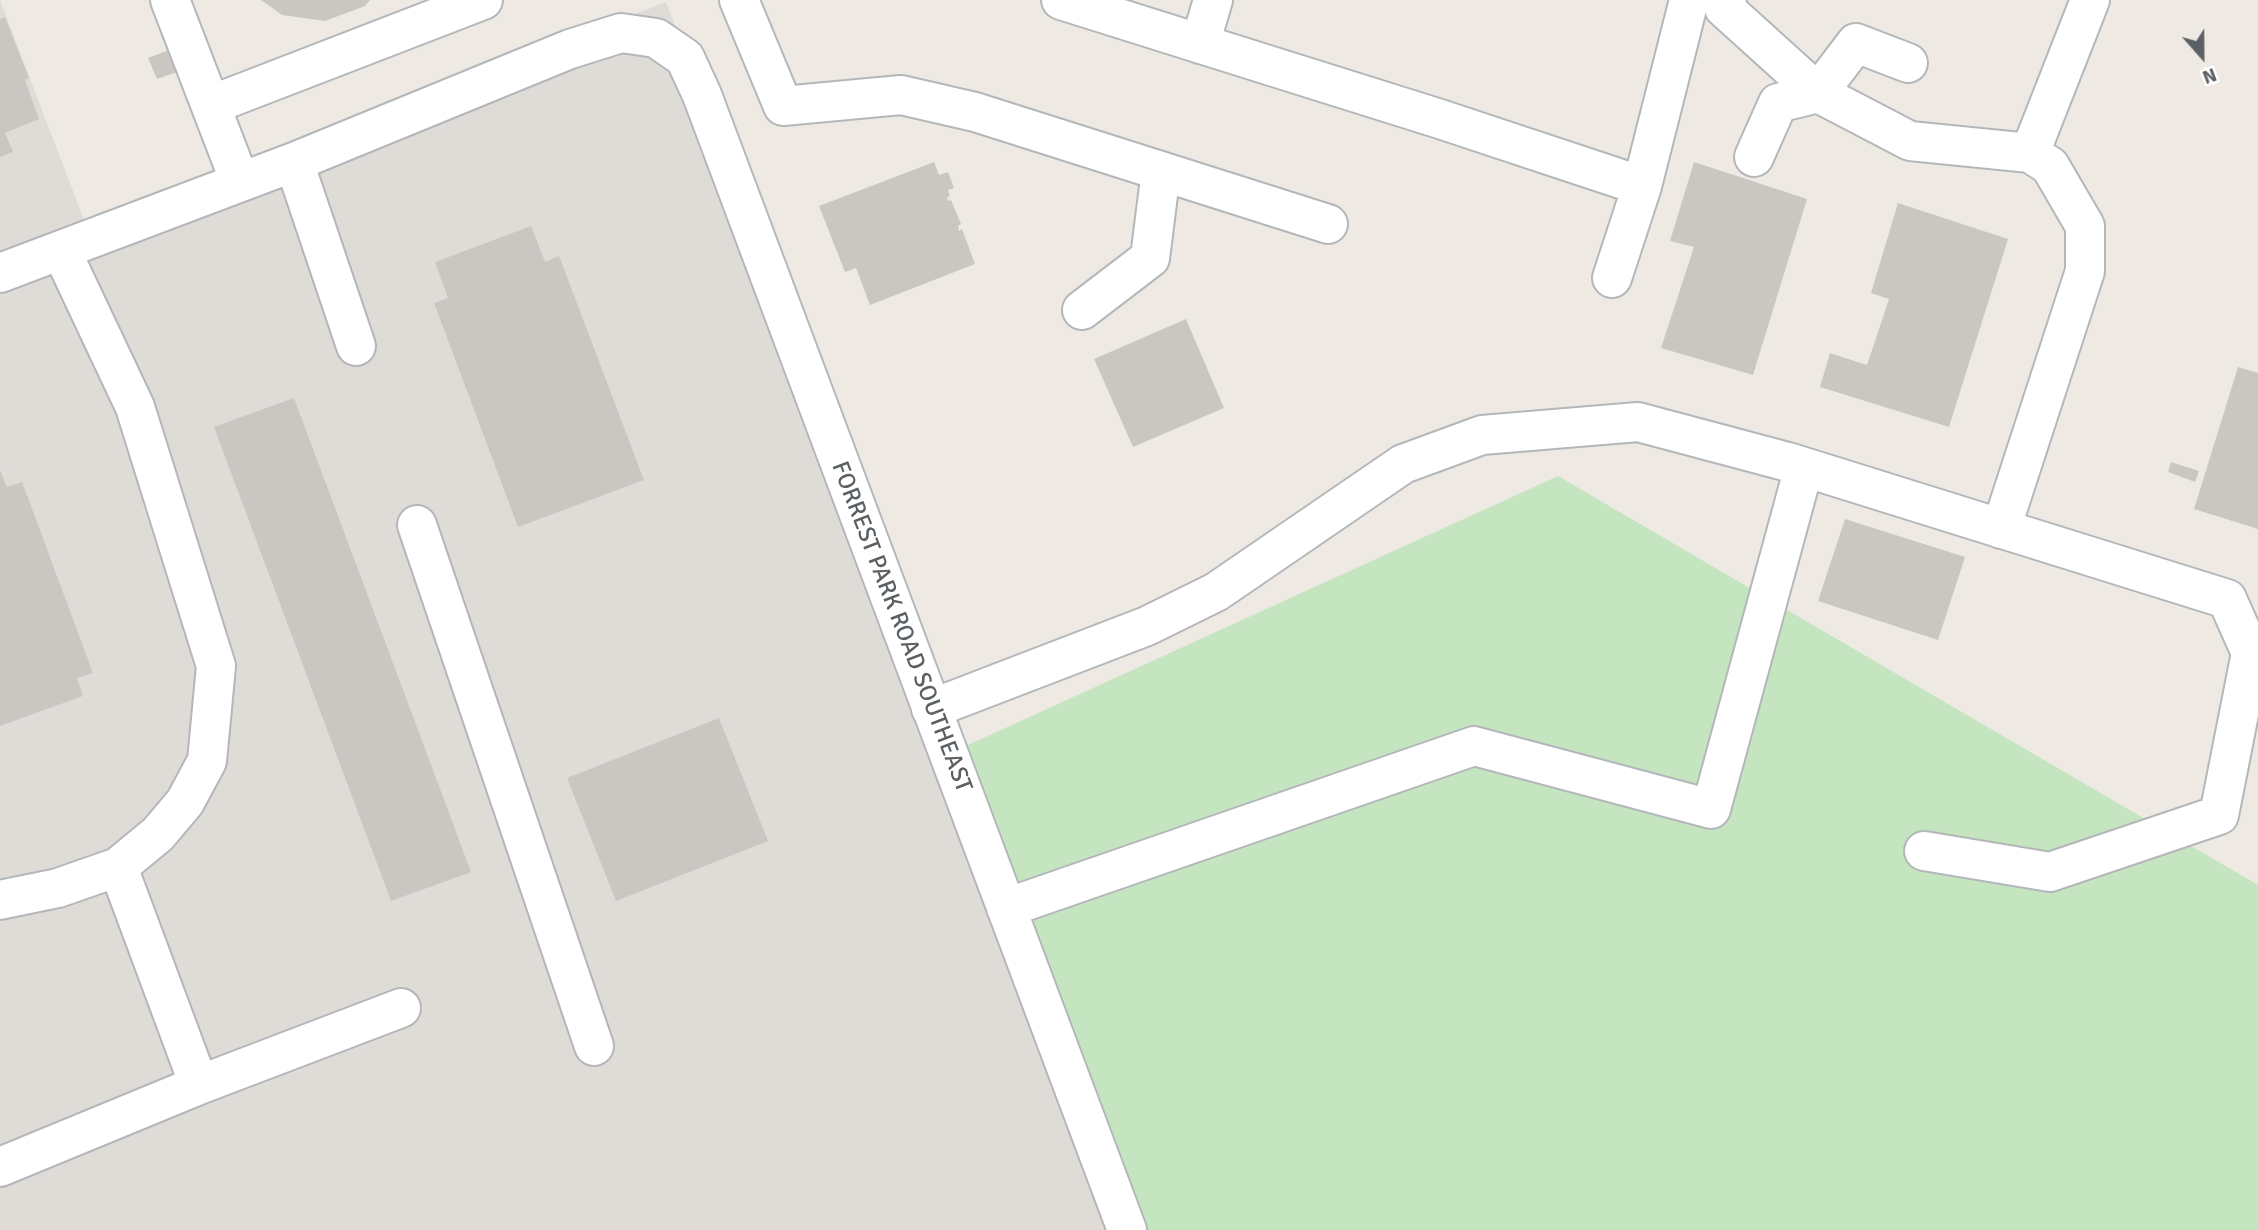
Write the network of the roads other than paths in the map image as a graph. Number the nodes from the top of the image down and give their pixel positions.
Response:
1 (170, 0) edge
2 (483, 0) edge
3 (739, 0) edge
4 (1062, 0) edge
5 (1213, 0) edge
6 (2090, 0) edge
7 (1713, 2) edge
8 (1200, 44) junction
9 (1908, 63) dead end
10 (1818, 93) junction
11 (211, 105) junction
12 (2030, 153) junction
13 (1754, 157) dead end
14 (294, 162) junction
15 (1161, 171) junction
16 (240, 182) junction
17 (1642, 186) junction
18 (1328, 224) dead end
19 (61, 250) junction
20 (0, 273) edge
21 (1612, 278) dead end
22 (1082, 310) dead end
23 (356, 346) dead end
24 (1804, 467) junction
25 (417, 525) dead end
26 (2001, 529) junction
27 (931, 709) junction
28 (1924, 851) dead end
29 (118, 867) junction
30 (0, 900) edge
31 (1006, 908) junction
32 (401, 1008) dead end
33 (594, 1046) dead end
34 (199, 1084) junction
35 (0, 1167) edge
36 (1127, 1230) edge

1 - 11 street
2 - 11 street
3 - 15 street
4 - 8 street
5 - 8 street
6 - 12 street
7 - 10 street
7 - 17 street
8 - 17 street
9 - 10 street
10 - 12 street
10 - 13 street
11 - 16 street
12 - 26 street
14 - 16 street
14 - 23 street
14 - 27 street, FORREST PARK ROAD SOUTHEAST
15 - 18 street
15 - 22 street
16 - 19 street
17 - 21 street
19 - 20 street
19 - 29 street
24 - 26 street
24 - 27 street
24 - 31 street
25 - 33 street
26 - 28 street
27 - 31 street, FORREST PARK ROAD SOUTHEAST
29 - 30 street
29 - 34 street
31 - 36 street, FORREST PARK ROAD SOUTHEAST
32 - 34 street
34 - 35 street

